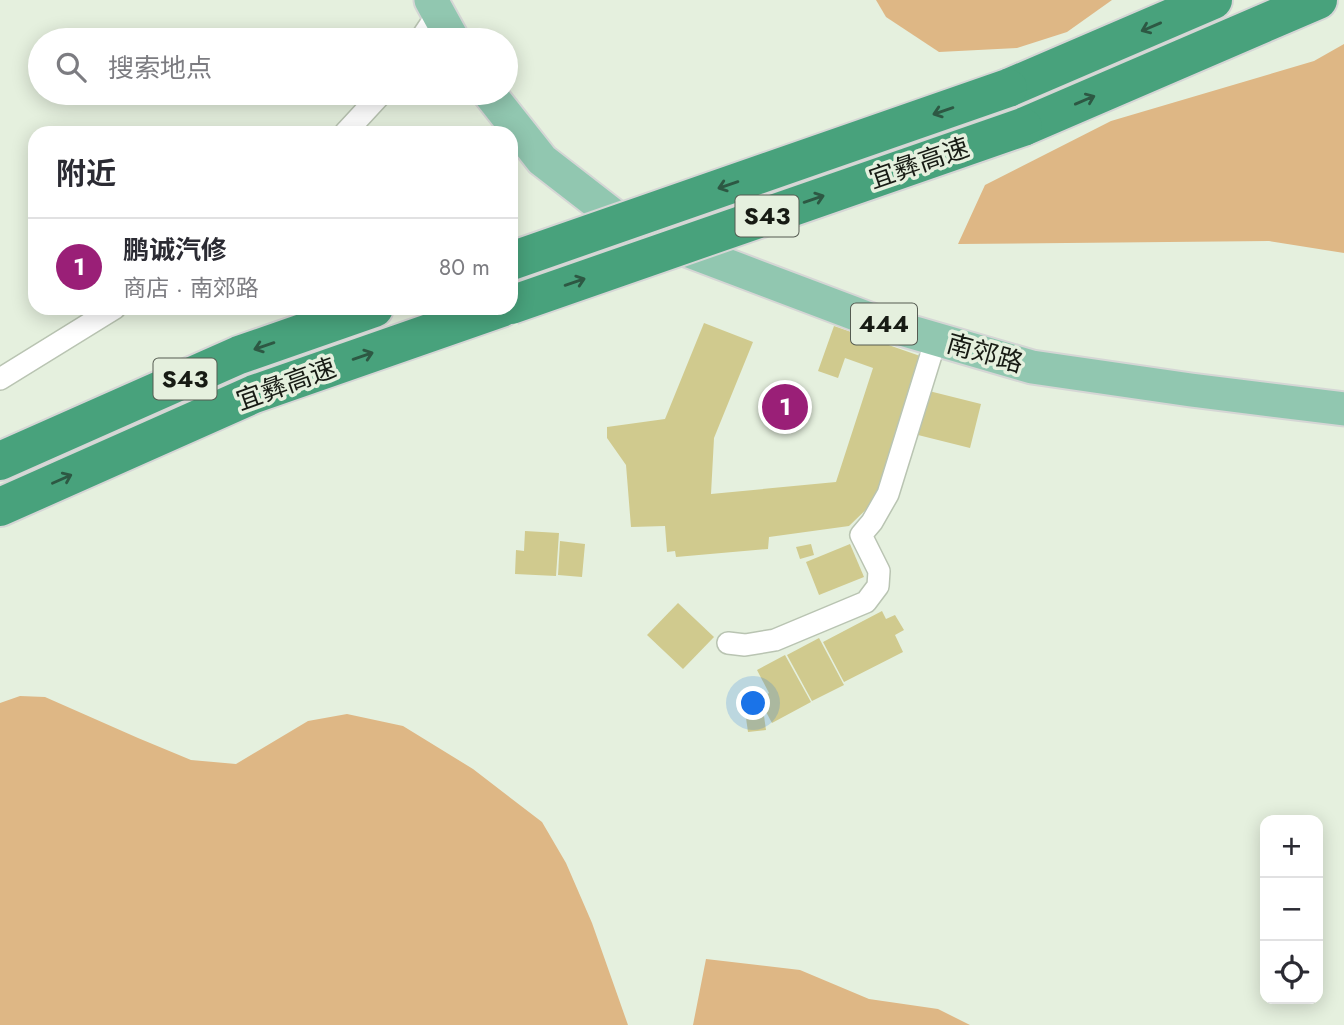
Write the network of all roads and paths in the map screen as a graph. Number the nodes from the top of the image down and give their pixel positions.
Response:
1 (1213, 0) edge
2 (1318, 0) edge
3 (371, 105) edge
4 (498, 105) edge
5 (351, 126) edge
6 (515, 126) edge
7 (518, 130) edge
8 (518, 259) edge
9 (518, 302) edge
10 (104, 315) edge
11 (354, 315) edge
12 (481, 315) edge
13 (936, 339) junction
14 (0, 379) edge
15 (1344, 409) edge
16 (0, 461) edge
17 (0, 507) edge
18 (728, 643) dead end

1 -> 8 highway, 宜彝高速 / S43, bridge
9 -> 2 highway, 宜彝高速 / S43, bridge
3 - 5 street
4 - 6 main road, 南郊路 / 444
7 - 13 main road, 南郊路 / 444
10 - 14 street
11 -> 16 highway, 宜彝高速 / S43
17 -> 12 highway, 宜彝高速 / S43
13 - 15 main road, 南郊路 / 444
13 - 18 street

